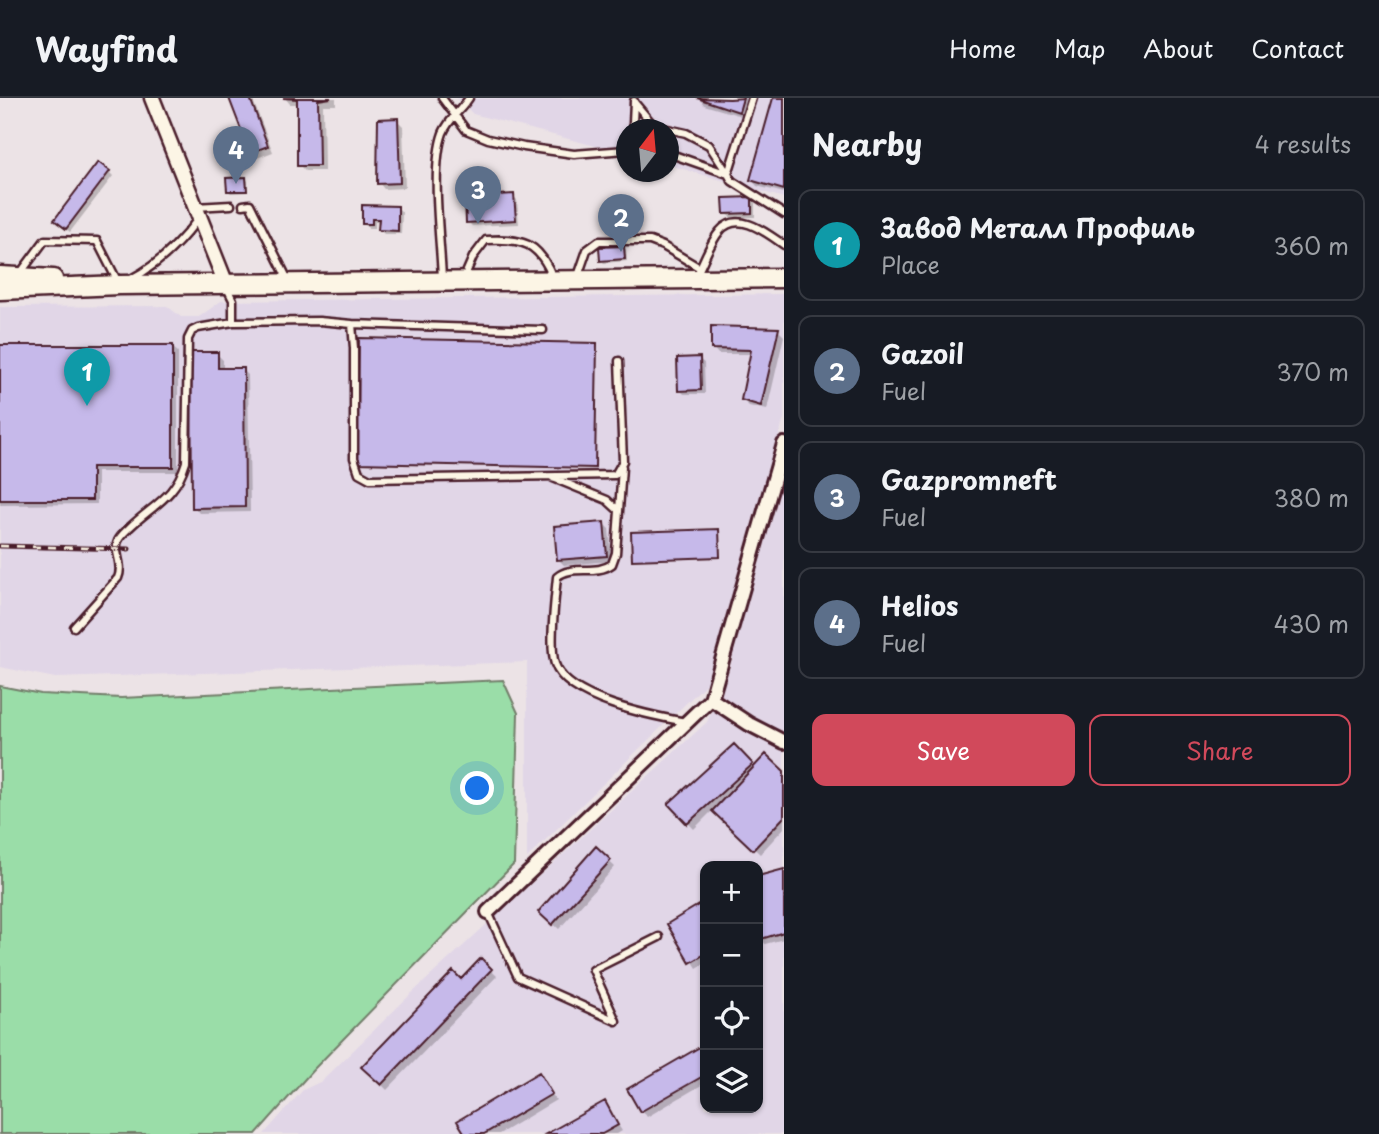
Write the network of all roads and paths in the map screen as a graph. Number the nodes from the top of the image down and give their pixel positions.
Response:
1 (152, 98) edge
2 (442, 98) edge
3 (469, 98) edge
4 (752, 98) edge
5 (634, 100) edge
6 (454, 116) junction
7 (633, 119) edge
8 (616, 151) edge
9 (679, 157) edge
10 (728, 174) junction
11 (231, 205) dead end
12 (243, 205) dead end
13 (196, 213) junction
14 (784, 215) edge
15 (784, 245) edge
16 (697, 274) junction
17 (9, 276) edge
18 (784, 278) edge
19 (554, 281) junction
20 (576, 281) junction
21 (442, 282) junction
22 (462, 282) junction
23 (290, 283) junction
24 (226, 284) junction
25 (119, 285) junction
26 (0, 290) edge
27 (233, 322) junction
28 (352, 324) junction
29 (543, 330) dead end
30 (619, 361) dead end
31 (784, 444) edge
32 (622, 466) junction
33 (781, 466) edge
34 (548, 476) junction
35 (620, 511) junction
36 (74, 627) dead end
37 (711, 699) junction
38 (688, 723) junction
39 (784, 742) edge
40 (488, 912) joint
41 (659, 937) dead end

1 - 13 street
2 - 6 lane
3 - 6 lane
4 - 10 lane
5 - 7 lane
5 - 10 lane
6 - 8 lane
6 - 21 lane
9 - 10 lane
10 - 14 lane
11 - 13 lane
12 - 23 lane
13 - 24 street
13 - 25 lane
15 - 16 lane
16 - 18 main road
16 - 20 main road
16 - 20 lane
17 - 25 main road
17 - 25 lane
19 - 20 main road
19 - 22 main road
19 - 22 lane
21 - 22 main road
21 - 23 main road
23 - 24 main road
24 - 25 main road
24 - 27 lane
25 - 26 main road
27 - 28 lane
27 - 36 lane
28 - 29 lane
28 - 34 lane
30 - 32 lane
31 - 33 street
32 - 34 lane
32 - 35 lane
33 - 37 street
34 - 35 lane
35 - 38 lane
37 - 38 street
37 - 39 street
38 - 40 street
40 - 41 lane

